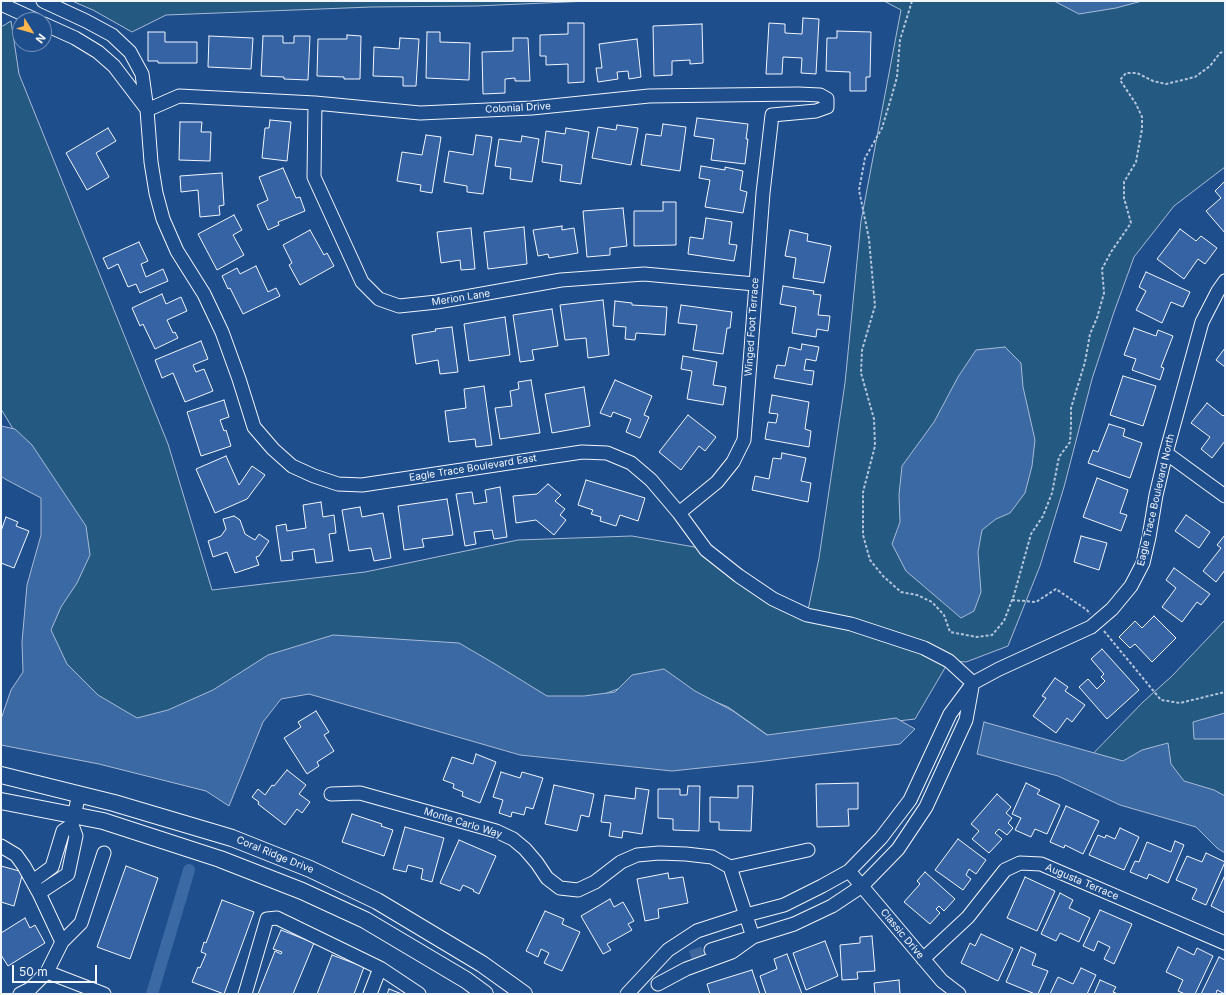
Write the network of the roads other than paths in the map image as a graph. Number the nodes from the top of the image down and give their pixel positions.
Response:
1 (43, 1) edge
2 (1, 4) edge
3 (18, 12) edge
4 (52, 28) edge
5 (315, 103) junction
6 (147, 110) junction
7 (772, 114) joint
8 (755, 284) junction
9 (1223, 290) edge
10 (1166, 453) junction
11 (1225, 496) edge
12 (679, 513) junction
13 (973, 683) junction
14 (1, 775) edge
15 (78, 794) junction
16 (331, 794) dead end
17 (1, 801) edge
18 (73, 820) junction
19 (1, 846) edge
20 (808, 850) dead end
21 (104, 853) dead end
22 (730, 868) junction
23 (848, 871) junction
24 (33, 881) junction
25 (862, 886) junction
26 (40, 893) junction
27 (746, 915) junction
28 (714, 925) junction
29 (753, 937) junction
30 (62, 942) junction
31 (1225, 942) edge
32 (691, 957) tunnel mouth
33 (923, 959) junction
34 (380, 968) junction
35 (47, 972) junction
36 (654, 989) edge
37 (20, 994) edge
38 (104, 994) edge
39 (245, 994) edge
40 (370, 994) edge
41 (419, 994) edge
42 (485, 994) edge
43 (524, 994) edge
44 (627, 994) edge
45 (959, 994) edge

1 - 6 street, Eagle Trace Boulevard East
2 - 3 street
4 - 6 street
5 - 6 street, Colonial Drive
5 - 7 street, Colonial Drive
5 - 8 street, Merion Lane
6 - 12 street, Eagle Trace Boulevard East
7 - 8 street, Winged Foot Terrace
8 - 12 street, Winged Foot Terrace
9 - 10 street, Eagle Trace Boulevard North
10 - 11 street
10 - 13 street, Eagle Trace Boulevard North
12 - 13 street, Eagle Trace Boulevard East
13 - 23 street, Eagle Trace Boulevard North
13 - 25 street
14 - 15 main road, Coral Ridge Drive
15 - 18 street
15 - 43 main road, Coral Ridge Drive
16 - 22 street, Monte Carlo Way
17 - 18 main road
18 - 24 street
18 - 26 street
18 - 42 main road
19 - 24 street
20 - 22 street
21 - 30 street
22 - 27 street
23 - 25 street, Classic Drive
23 - 27 street, Eagle Trace Boulevard North
24 - 26 street
25 - 29 street
25 - 33 street, Classic Drive
26 - 30 street
27 - 28 street, Eagle Trace Boulevard North
27 - 29 street
28 - 29 street
28 - 44 street, Eagle Trace Boulevard North
29 - 36 street
30 - 35 street
31 - 33 street, Augusta Terrace
32 - 36 street
33 - 45 street, Classic Drive
34 - 39 street
34 - 40 street
34 - 41 street
35 - 37 street
35 - 38 street

